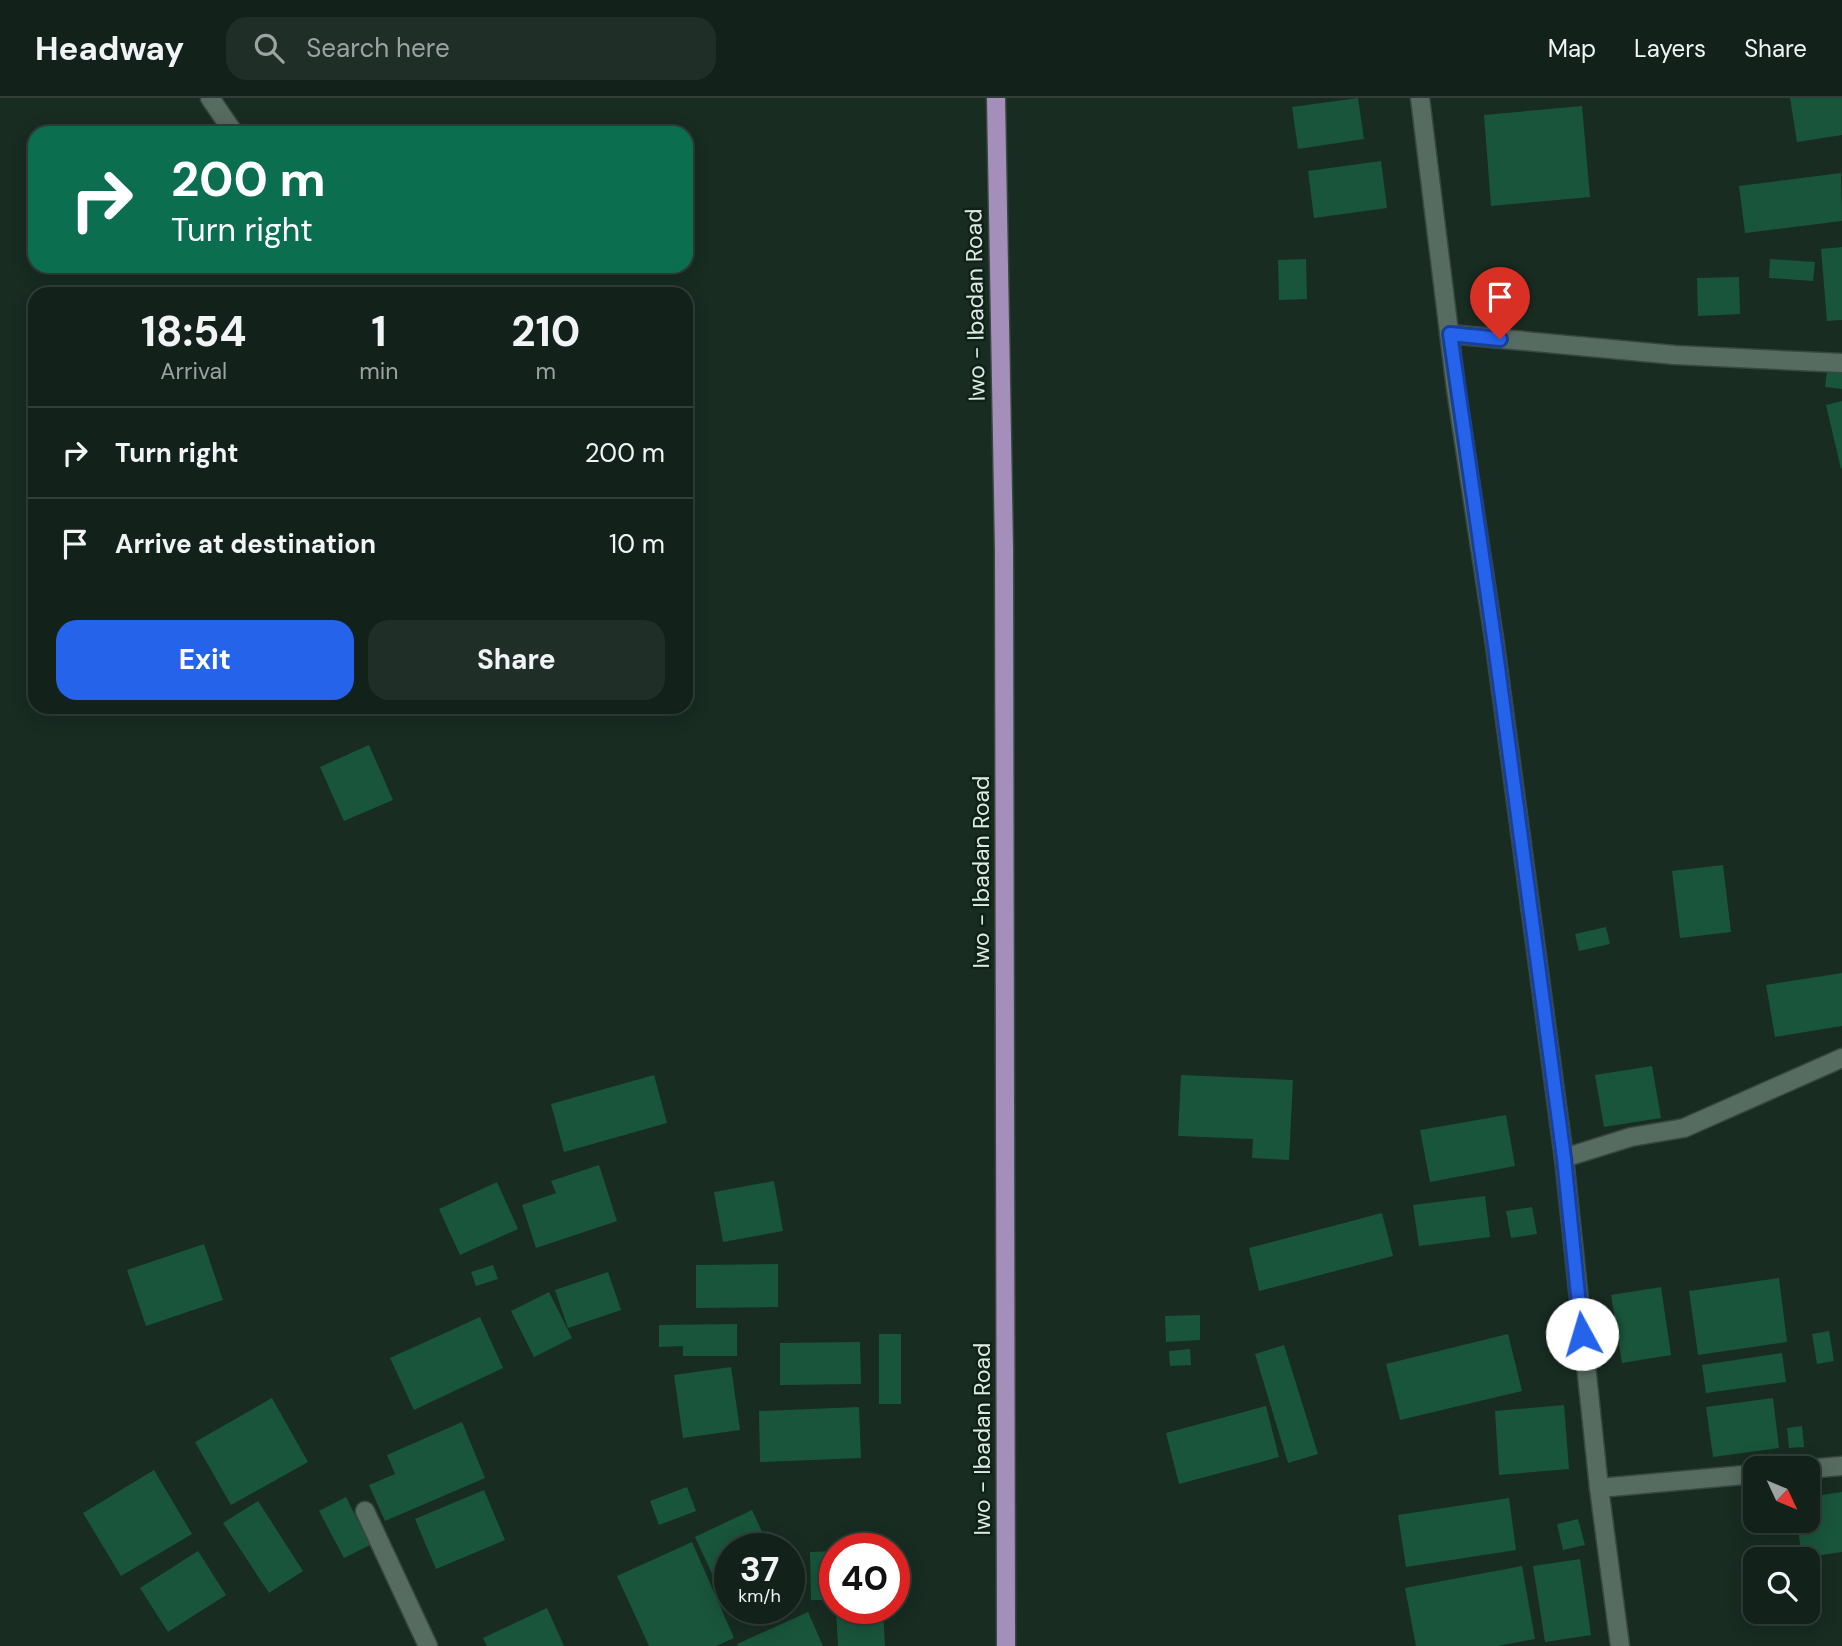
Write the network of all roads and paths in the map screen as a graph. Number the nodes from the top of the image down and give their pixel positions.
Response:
1 (210, 98) edge
2 (996, 98) edge
3 (1420, 98) edge
4 (229, 126) edge
5 (1450, 334) junction
6 (1842, 363) edge
7 (1842, 1058) edge
8 (1564, 1158) junction
9 (1842, 1466) edge
10 (1820, 1468) edge
11 (1743, 1475) edge
12 (1599, 1488) junction
13 (365, 1511) dead end
14 (428, 1646) edge
15 (1006, 1646) edge
16 (1620, 1646) edge

1 - 4 street
2 - 15 main road, Iwo - Ibadan Road
3 - 5 street
5 - 6 street
5 - 8 street
7 - 8 street
8 - 12 street
9 - 10 street
11 - 12 street
12 - 16 street
13 - 14 street

